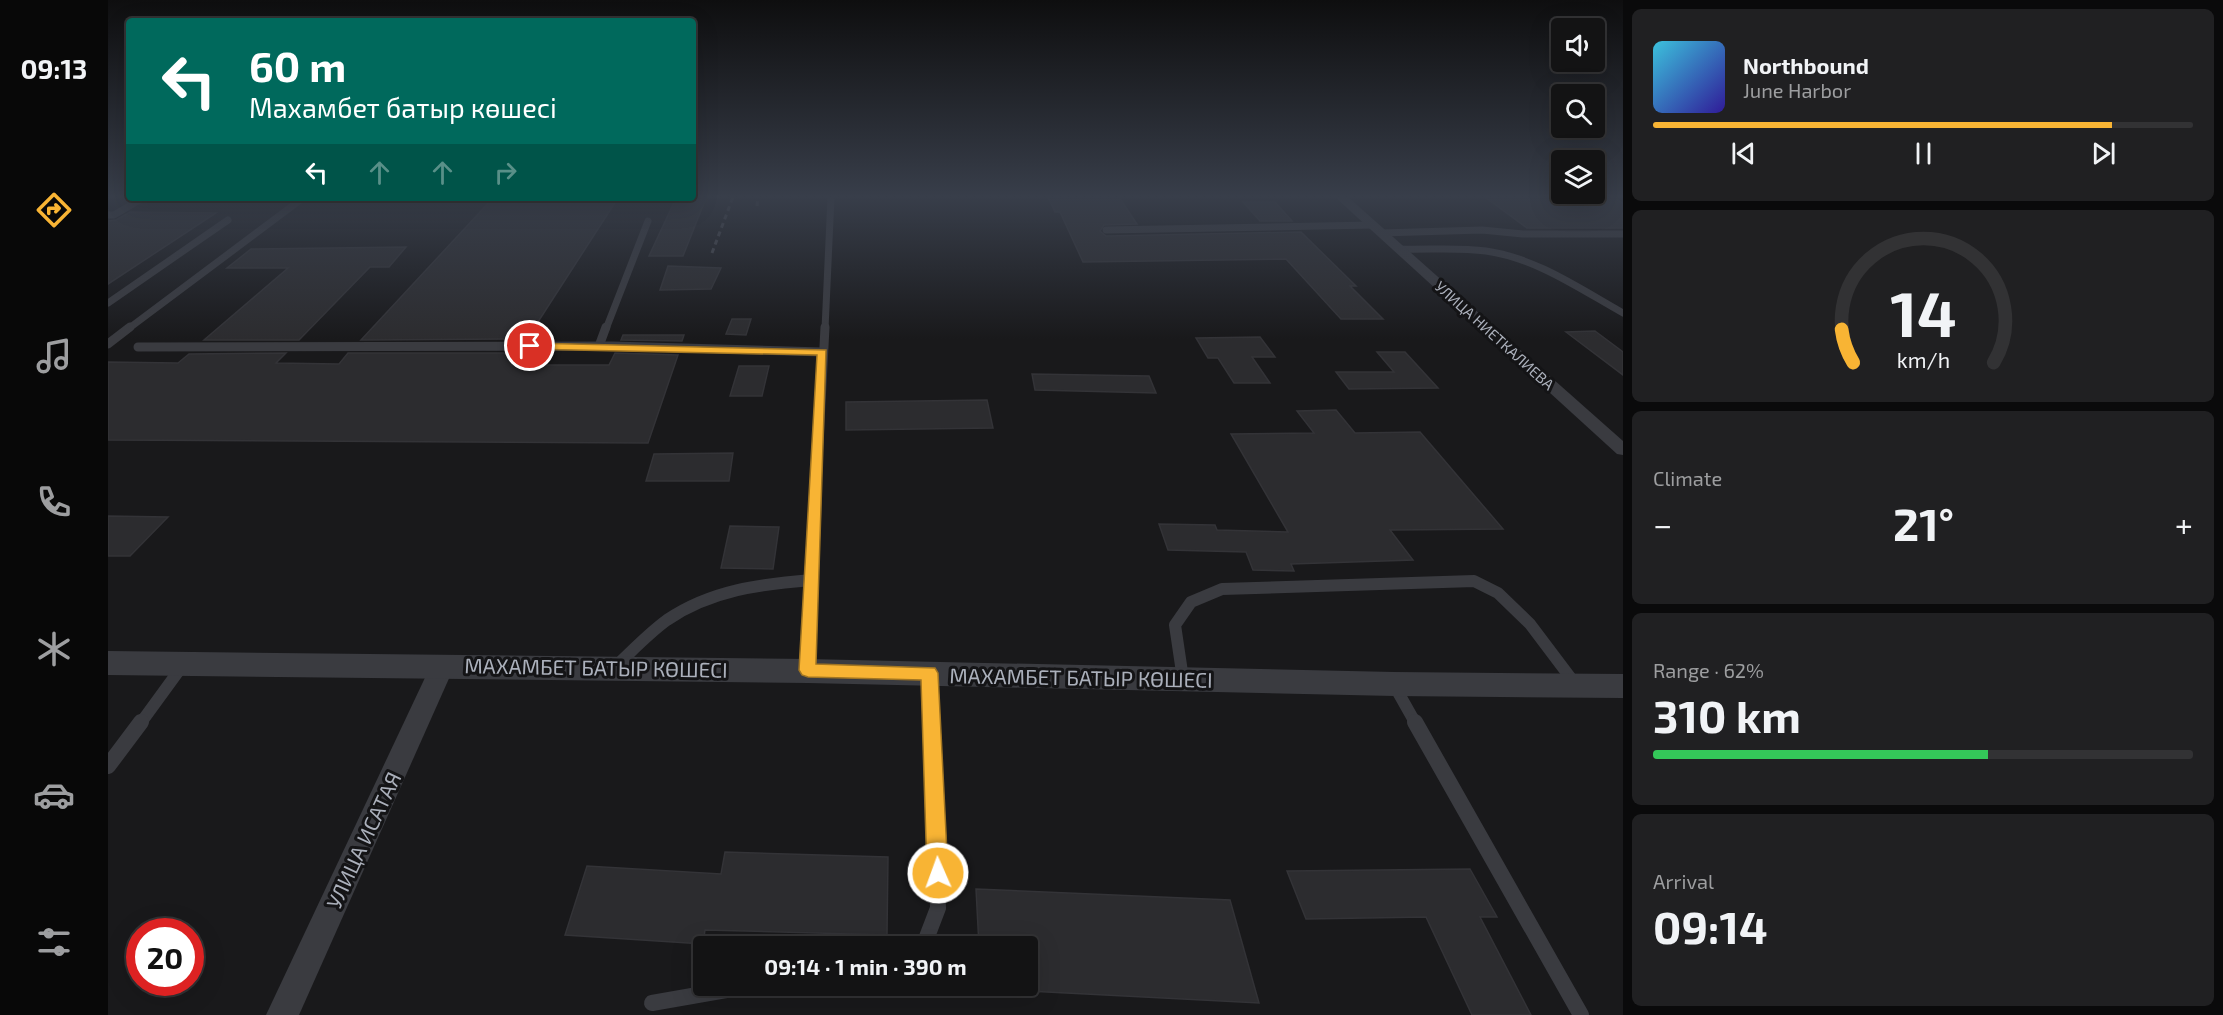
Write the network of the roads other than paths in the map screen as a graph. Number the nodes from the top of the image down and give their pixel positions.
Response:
1 (193, 244) edge
2 (241, 244) edge
3 (639, 244) edge
4 (828, 244) edge
5 (1394, 244) edge
6 (1399, 249) junction
7 (108, 303) edge
8 (1623, 313) edge
9 (108, 344) edge
10 (599, 346) junction
11 (138, 347) dead end
12 (822, 352) junction
13 (1623, 450) edge
14 (812, 580) junction
15 (108, 663) edge
16 (183, 665) junction
17 (443, 665) junction
18 (614, 668) junction
19 (808, 670) junction
20 (929, 673) junction
21 (1183, 679) junction
22 (1394, 684) junction
23 (1576, 685) junction
24 (1623, 686) edge
25 (108, 766) edge
26 (927, 936) edge
27 (693, 996) edge
28 (652, 1003) dead end
29 (282, 1015) edge
30 (1581, 1015) edge

1 - 7 lane
2 - 9 lane
3 - 10 lane
4 - 12 lane
5 - 6 street, УЛИЦА НИЕТКАЛИЕВА
6 - 8 lane
6 - 13 street, УЛИЦА НИЕТКАЛИЕВА
10 - 11 lane
10 - 12 lane
12 - 14 lane
14 - 18 lane
14 - 19 lane
15 - 16 street, МАХАМБЕТ БАТЫР КӨШЕСІ
16 - 17 street, МАХАМБЕТ БАТЫР КӨШЕСІ
16 - 25 lane
17 - 18 street, МАХАМБЕТ БАТЫР КӨШЕСІ
17 - 29 street, УЛИЦА ИСАТАЯ
18 - 19 street, МАХАМБЕТ БАТЫР КӨШЕСІ
19 - 20 street, МАХАМБЕТ БАТЫР КӨШЕСІ
20 - 21 street, МАХАМБЕТ БАТЫР КӨШЕСІ
20 - 26 lane
21 - 22 street, МАХАМБЕТ БАТЫР КӨШЕСІ
21 - 23 lane
22 - 23 street, МАХАМБЕТ БАТЫР КӨШЕСІ
22 - 30 lane
23 - 24 street, МАХАМБЕТ БАТЫР КӨШЕСІ
27 - 28 lane

